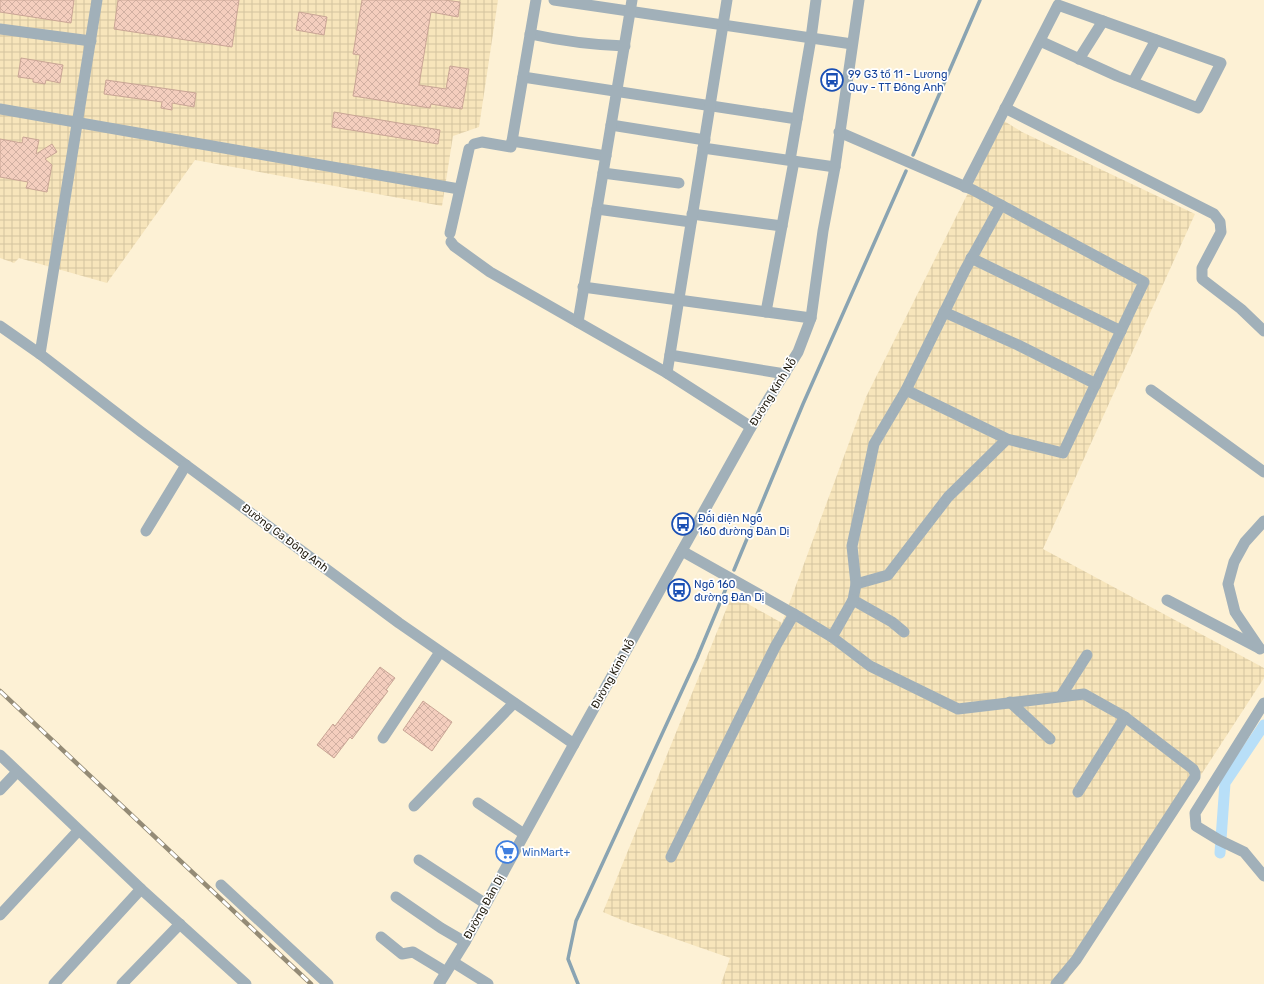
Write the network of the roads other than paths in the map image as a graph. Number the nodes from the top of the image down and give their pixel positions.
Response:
1 (97, 0) edge
2 (536, 0) edge
3 (554, 0) edge
4 (727, 0) edge
5 (816, 0) edge
6 (859, 0) edge
7 (631, 6) edge
8 (1103, 20) junction
9 (723, 25) junction
10 (0, 29) edge
11 (530, 34) junction
12 (811, 38) junction
13 (1156, 40) junction
14 (90, 41) junction
15 (1040, 41) junction
16 (852, 44) junction
17 (625, 46) junction
18 (1079, 59) junction
19 (523, 77) junction
20 (1133, 82) junction
21 (617, 92) junction
22 (710, 106) junction
23 (1005, 108) junction
24 (0, 109) edge
25 (797, 119) junction
26 (78, 122) junction
27 (611, 125) junction
28 (839, 132) junction
29 (512, 141) junction
30 (704, 144) junction
31 (606, 156) junction
32 (792, 161) junction
33 (835, 166) junction
34 (603, 173) junction
35 (679, 183) dead end
36 (965, 187) junction
37 (459, 189) junction
38 (1001, 205) junction
39 (597, 209) junction
40 (692, 218) junction
41 (782, 226) junction
42 (971, 258) junction
43 (584, 287) junction
44 (678, 300) junction
45 (766, 312) junction
46 (944, 312) junction
47 (811, 318) junction
48 (578, 322) junction
49 (0, 326) edge
50 (1121, 331) junction
51 (1264, 331) edge
52 (40, 354) junction
53 (670, 355) junction
54 (667, 373) junction
55 (785, 374) junction
56 (1096, 384) junction
57 (906, 390) junction
58 (1151, 390) dead end
59 (751, 427) junction
60 (1008, 439) junction
61 (186, 465) junction
62 (1264, 472) edge
63 (1264, 521) edge
64 (146, 531) dead end
65 (682, 551) junction
66 (856, 584) junction
67 (853, 600) junction
68 (1167, 600) dead end
69 (794, 614) junction
70 (904, 632) dead end
71 (832, 637) junction
72 (1262, 651) edge
73 (440, 652) junction
74 (1087, 655) dead end
75 (1061, 696) junction
76 (1010, 702) junction
77 (514, 703) junction
78 (1264, 703) edge
79 (1125, 717) junction
80 (383, 738) dead end
81 (1050, 739) dead end
82 (574, 744) junction
83 (0, 755) edge
84 (18, 772) junction
85 (0, 790) edge
86 (1078, 792) dead end
87 (478, 803) dead end
88 (414, 806) dead end
89 (78, 830) junction
90 (524, 834) junction
91 (671, 857) dead end
92 (419, 860) dead end
93 (1264, 876) edge
94 (222, 886) dead end
95 (141, 889) junction
96 (396, 897) dead end
97 (486, 904) junction
98 (0, 915) edge
99 (180, 924) junction
100 (381, 937) dead end
101 (465, 942) junction
102 (453, 962) junction
103 (446, 972) junction
104 (54, 984) edge
105 (122, 984) edge
106 (246, 984) edge
107 (328, 984) edge
108 (439, 984) edge
109 (488, 984) edge
110 (1056, 984) edge

1 - 14 street
2 - 11 street
3 - 7 street
4 - 9 street
5 - 12 street
6 - 16 street, Đường Kính Nỗ
7 - 9 street
7 - 17 street
8 - 13 street
8 - 15 street
8 - 18 street
9 - 12 street
9 - 22 street
10 - 14 street
11 - 17 street
11 - 19 street
12 - 16 street
12 - 25 street
13 - 20 street
13 - 20 street
14 - 26 street
15 - 18 street
15 - 23 street
16 - 28 street, Đường Kính Nỗ
17 - 21 street
18 - 20 street
19 - 21 street
19 - 29 street
21 - 22 street
21 - 27 street
22 - 25 street
22 - 30 street
23 - 36 street
23 - 51 street
24 - 26 street
25 - 32 street
26 - 37 street
26 - 52 street
27 - 30 street
27 - 31 street
28 - 33 street, Đường Kính Nỗ
28 - 36 street
29 - 31 street
29 - 37 street
30 - 32 street
30 - 40 street
31 - 34 street
32 - 33 street
32 - 41 street
33 - 47 street, Đường Kính Nỗ
34 - 35 street
34 - 39 street
36 - 38 street
37 - 48 street
38 - 42 street
38 - 50 street
39 - 40 street
39 - 43 street
40 - 41 street
40 - 44 street
41 - 45 street
42 - 46 street
42 - 50 street
43 - 44 street
43 - 48 street
44 - 45 street
44 - 53 street
45 - 47 street
46 - 56 street
46 - 57 street
47 - 55 street, Đường Kính Nỗ
48 - 54 street
49 - 52 street, Đường Ga Đông Anh
50 - 56 street
52 - 61 street, Đường Ga Đông Anh
53 - 54 street
53 - 55 street
54 - 59 street
55 - 59 street, Đường Kính Nỗ
56 - 60 street
57 - 60 street
57 - 66 street
58 - 62 street
59 - 65 street, Đường Kính Nỗ
60 - 66 street
61 - 64 street
61 - 73 street, Đường Ga Đông Anh
63 - 72 street
65 - 69 street
65 - 82 street, Đường Kính Nỗ
66 - 67 street
67 - 70 street
67 - 71 street
68 - 72 street
69 - 71 street
69 - 91 street
71 - 76 street
73 - 77 street, Đường Ga Đông Anh
73 - 80 street
74 - 75 street
75 - 76 street
75 - 79 street
76 - 81 street
77 - 82 street, Đường Ga Đông Anh
77 - 88 street
78 - 93 street
79 - 86 street
79 - 110 street
82 - 90 street, Đường Đản Dị
83 - 84 street
84 - 85 street
84 - 89 street
87 - 90 street
89 - 95 street
89 - 98 street
90 - 97 street, Đường Đản Dị
92 - 97 street
94 - 107 street
95 - 99 street
95 - 104 street
96 - 101 street
97 - 101 street, Đường Đản Dị
99 - 105 street
99 - 106 street
100 - 103 street
101 - 102 street, Đường Đản Dị
102 - 103 street, Đường Đản Dị
102 - 109 street
103 - 108 street, Đường Đản Dị

